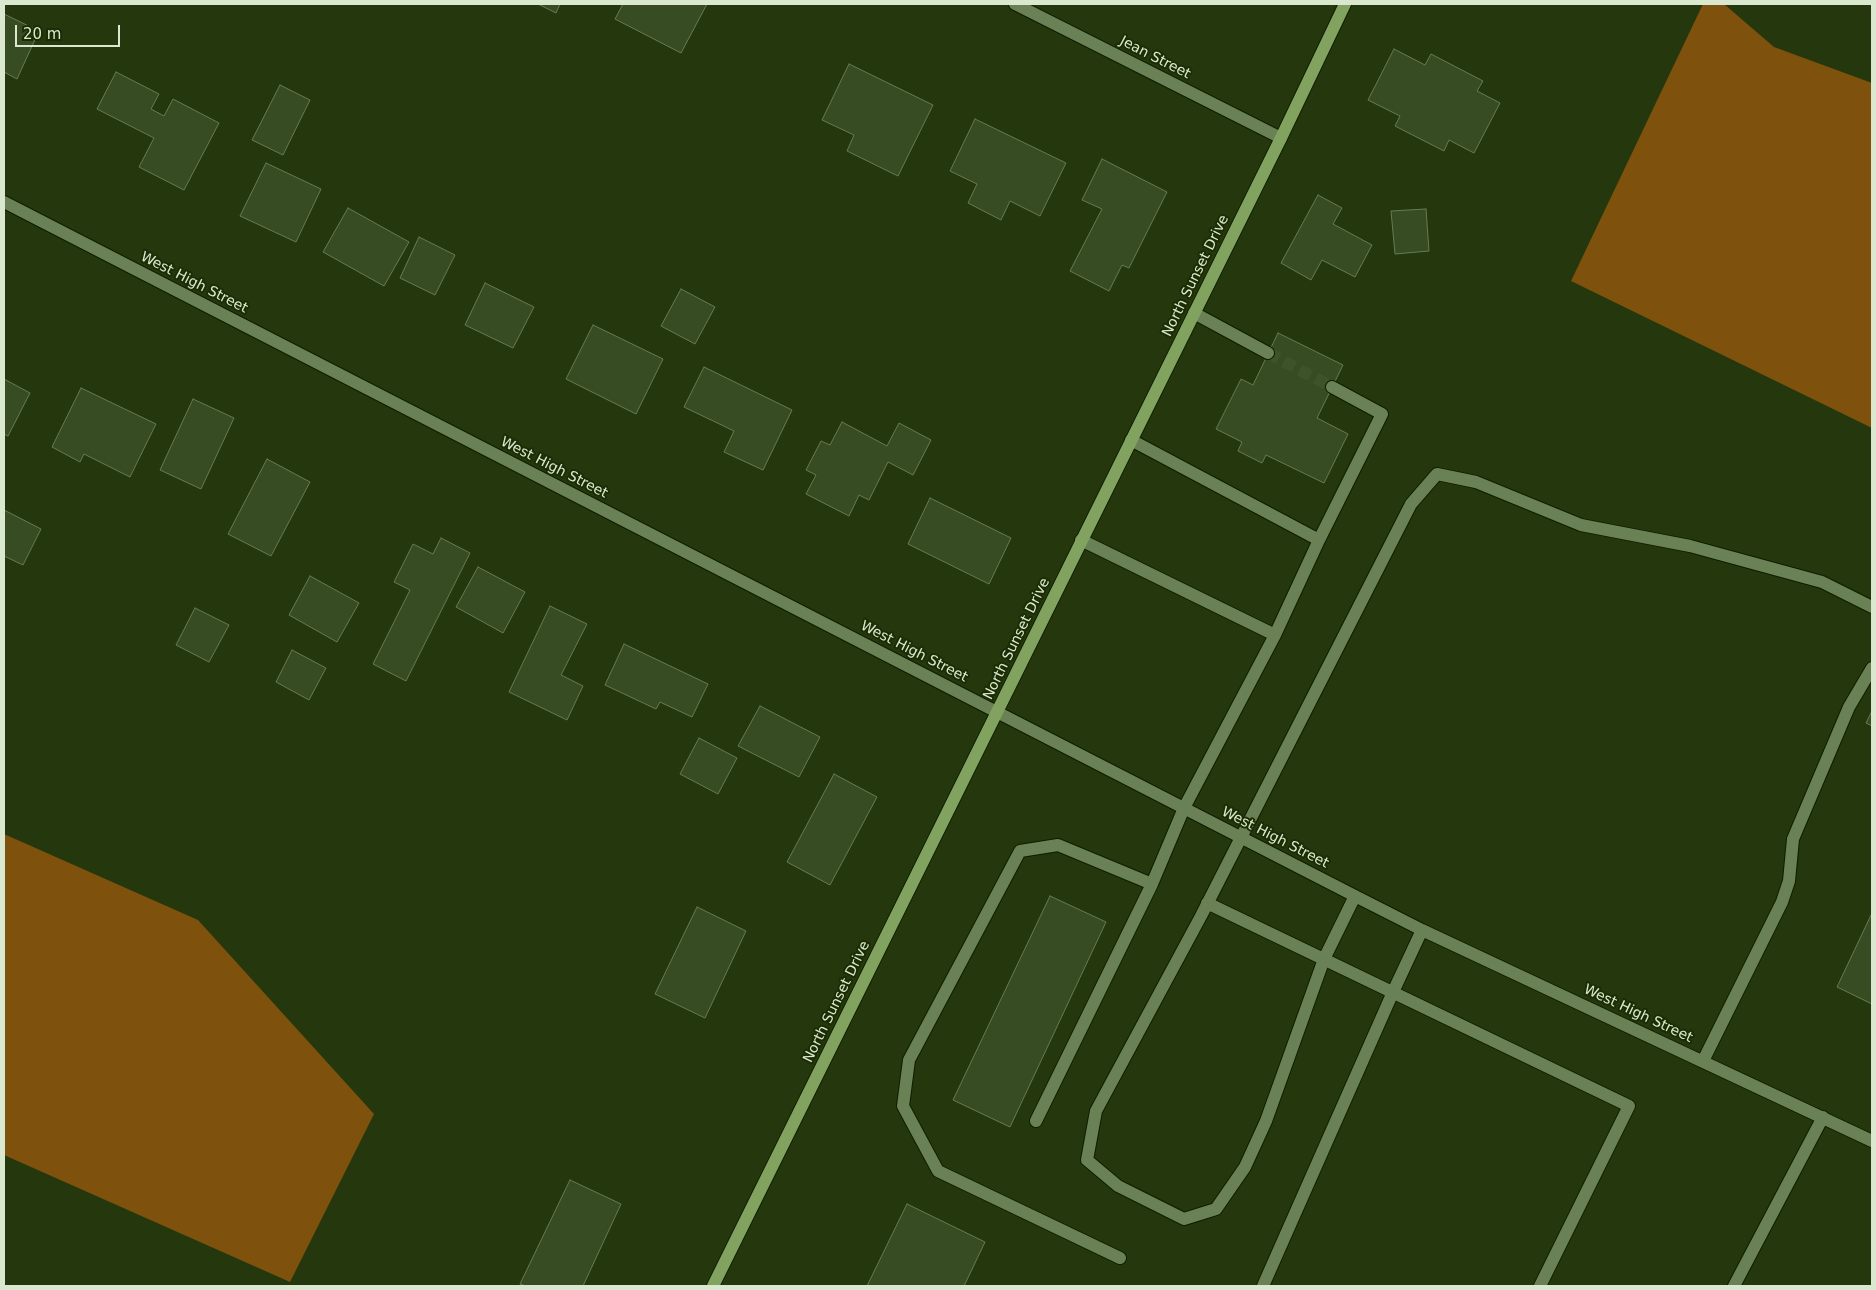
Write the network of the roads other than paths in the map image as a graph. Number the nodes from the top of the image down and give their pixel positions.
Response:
1 (1015, 4) edge
2 (1344, 4) edge
3 (1281, 138) junction
4 (4, 202) edge
5 (1194, 313) junction
6 (1268, 353) tunnel mouth
7 (1332, 387) tunnel mouth
8 (1131, 440) junction
9 (1081, 540) junction
10 (1319, 540) junction
11 (1872, 607) edge
12 (1275, 636) junction
13 (1872, 668) edge
14 (998, 712) junction
15 (1184, 808) junction
16 (1240, 837) junction
17 (1152, 884) junction
18 (1355, 896) junction
19 (1207, 903) junction
20 (1422, 930) junction
21 (1324, 959) junction
22 (1392, 992) junction
23 (1703, 1061) junction
24 (1823, 1117) junction
25 (1036, 1121) dead end
26 (1872, 1141) edge
27 (1120, 1258) dead end
28 (713, 1286) edge
29 (1263, 1286) edge
30 (1540, 1286) edge
31 (1734, 1286) edge

1 - 3 street, Jean Street
2 - 3 main road, North Sunset Drive
3 - 5 main road, North Sunset Drive
4 - 14 street, West High Street
5 - 6 street
5 - 8 main road, North Sunset Drive
7 - 10 street
8 - 9 main road, North Sunset Drive
8 - 10 street
9 - 12 street
9 - 14 main road, North Sunset Drive
10 - 12 street
11 - 16 street
12 - 15 street
13 - 23 street
14 - 15 street, West High Street
14 - 28 main road, North Sunset Drive
15 - 16 street, West High Street
15 - 17 street
16 - 18 street, West High Street
16 - 19 street
17 - 25 street
17 - 27 street
18 - 20 street, West High Street
18 - 21 street
19 - 21 street
19 - 21 street
20 - 22 street
20 - 23 street, West High Street
21 - 22 street
22 - 29 street
22 - 30 street
23 - 24 street, West High Street
24 - 26 street, West High Street
24 - 31 street

